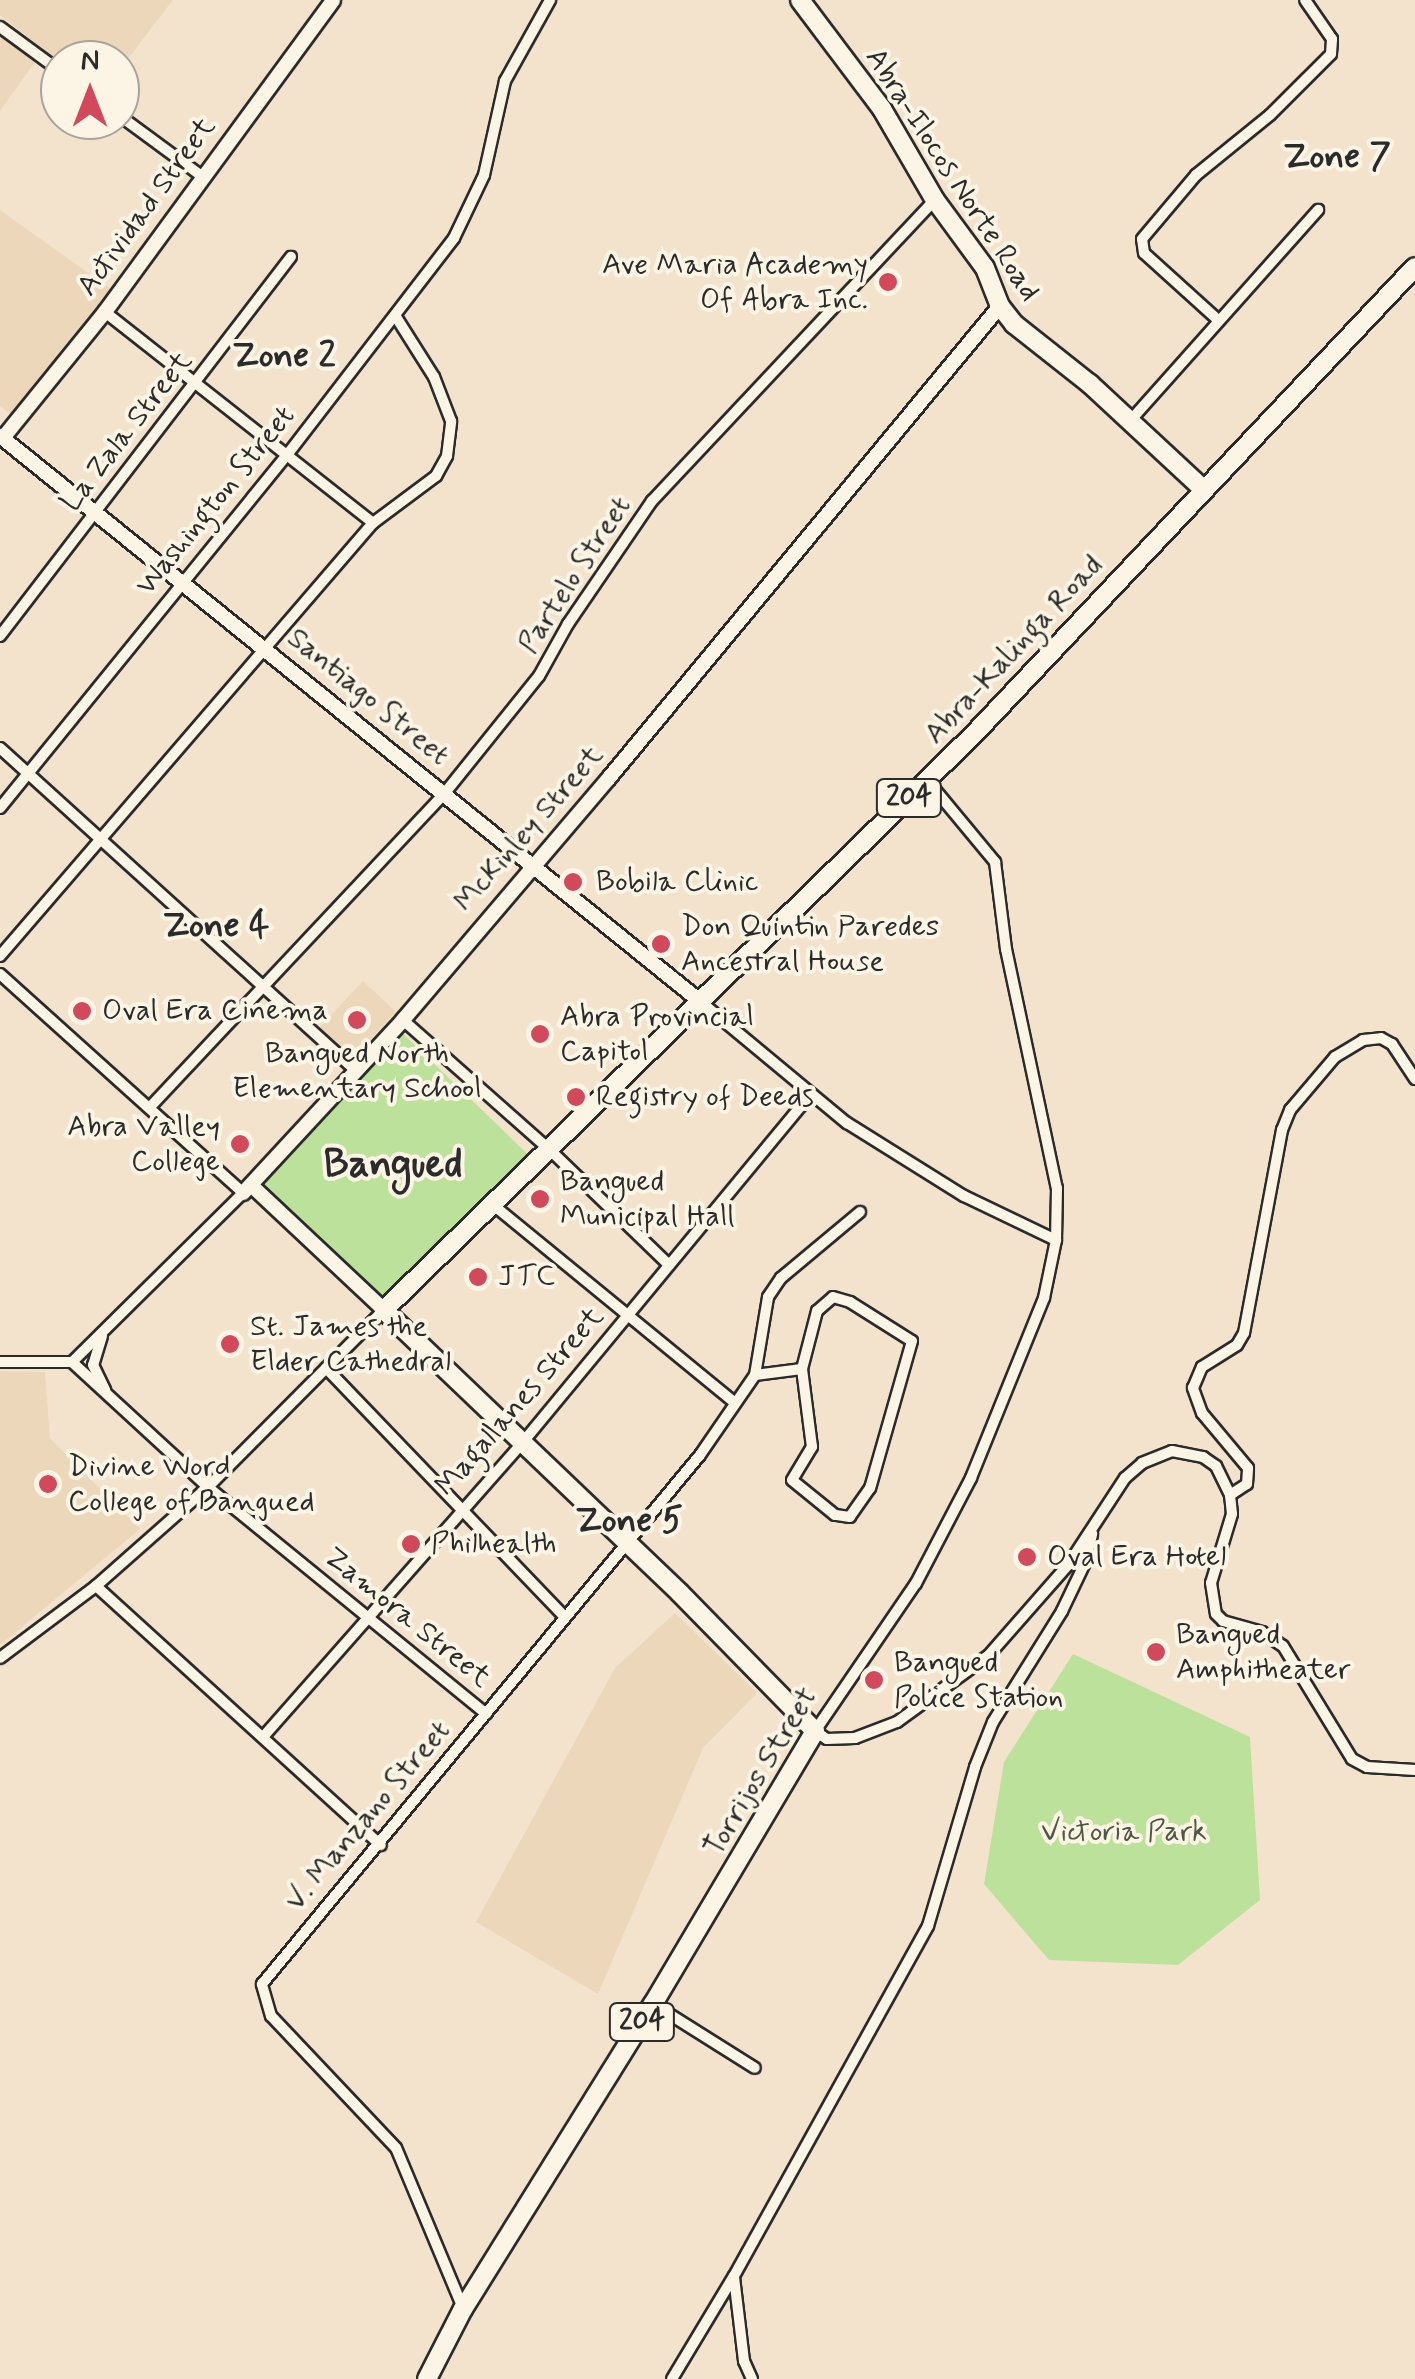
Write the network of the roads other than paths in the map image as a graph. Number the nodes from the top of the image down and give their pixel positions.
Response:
1 (333, 0) edge
2 (550, 0) edge
3 (800, 0) edge
4 (1305, 0) edge
5 (0, 27) edge
6 (40, 56) edge
7 (140, 131) edge
8 (203, 177) junction
9 (935, 200) junction
10 (1318, 210) dead end
11 (292, 258) dead end
12 (1415, 267) edge
13 (1000, 306) junction
14 (104, 312) junction
15 (396, 317) junction
16 (1217, 319) junction
17 (198, 381) junction
18 (1130, 422) junction
19 (1, 439) edge
20 (287, 455) junction
21 (1203, 490) junction
22 (96, 513) junction
23 (374, 523) junction
24 (181, 582) junction
25 (0, 636) edge
26 (265, 650) junction
27 (0, 748) edge
28 (29, 772) junction
29 (927, 780) junction
30 (444, 794) junction
31 (0, 808) edge
32 (102, 839) junction
33 (532, 866) junction
34 (0, 956) edge
35 (0, 974) edge
36 (266, 986) junction
37 (700, 1002) junction
38 (403, 1020) junction
39 (355, 1070) junction
40 (1415, 1079) edge
41 (810, 1095) junction
42 (151, 1106) junction
43 (550, 1150) junction
44 (247, 1189) junction
45 (492, 1204) junction
46 (860, 1212) dead end
47 (1056, 1240) junction
48 (669, 1265) junction
49 (384, 1310) junction
50 (628, 1316) junction
51 (104, 1330) junction
52 (0, 1362) edge
53 (72, 1362) junction
54 (326, 1368) junction
55 (802, 1368) junction
56 (755, 1376) junction
57 (110, 1396) junction
58 (735, 1402) junction
59 (523, 1442) junction
60 (208, 1487) junction
61 (1230, 1495) junction
62 (459, 1511) junction
63 (1093, 1527) junction
64 (629, 1545) junction
65 (96, 1586) junction
66 (365, 1616) junction
67 (565, 1617) junction
68 (0, 1658) edge
69 (486, 1714) junction
70 (815, 1731) junction
71 (263, 1737) junction
72 (1415, 1770) edge
73 (382, 1844) junction
74 (654, 2004) junction
75 (755, 2068) dead end
76 (734, 2276) junction
77 (463, 2309) junction
78 (427, 2379) edge
79 (672, 2379) edge
80 (752, 2379) edge

1 - 8 street, Actividad Street
2 - 15 street, Washington Street
3 - 9 main road, Abra-Ilocos Norte Road
4 - 16 street
5 - 6 street
7 - 8 street
8 - 14 street, Actividad Street
9 - 13 main road, Abra-Ilocos Norte Road
9 - 30 street, Partelo Street
10 - 16 street
11 - 17 street, La Zala Street
12 - 21 main road, Abra-Kalinga Road / 204
13 - 18 main road, Abra-Ilocos Norte Road
13 - 33 street, McKinley Street
14 - 17 street
14 - 19 street, Actividad Street
15 - 20 street, Washington Street
15 - 23 street
16 - 18 street
17 - 20 street
17 - 22 street, La Zala Street
18 - 21 main road, Abra-Ilocos Norte Road
19 - 22 street, Santiago Street
20 - 23 street
20 - 24 street, Washington Street
21 - 29 main road, Abra-Kalinga Road / 204
22 - 24 street, Santiago Street
22 - 25 street, La Zala Street
23 - 26 street
24 - 26 street, Santiago Street
24 - 28 street, Washington Street
26 - 30 street, Santiago Street
26 - 32 street
27 - 28 street
28 - 31 street, Washington Street
28 - 32 street
29 - 37 main road, Abra-Kalinga Road / 204
29 - 47 street, Torrijos Street
30 - 33 street, Santiago Street
30 - 36 street, Partelo Street
32 - 34 street
32 - 36 street
33 - 37 street, Santiago Street
33 - 38 street, McKinley Street
35 - 42 street
36 - 39 street
36 - 42 street, Partelo Street
37 - 41 street
37 - 43 main road, Abra-Kalinga Road / 204
38 - 39 street, McKinley Street
38 - 43 street
39 - 44 street, McKinley Street
40 - 61 street
41 - 47 street
41 - 48 street, Magallanes Street
42 - 44 street
43 - 45 main road, Abra-Kalinga Road / 204
43 - 48 street
44 - 49 street
44 - 51 street, McKinley Street
45 - 49 main road, Abra-Kalinga Road / 204
45 - 50 street
46 - 56 street
47 - 70 street, Torrijos Street
48 - 50 street, Magallanes Street
49 - 54 street
49 - 59 main road
50 - 58 street
50 - 59 street, Magallanes Street
51 - 53 street, McKinley Street
51 - 57 street
52 - 53 street
53 - 57 street, Zamora Street
54 - 60 street
54 - 62 street
55 - 55 street
55 - 56 street
56 - 58 street, V. Manzano Street
57 - 60 street, Zamora Street
58 - 64 street, V. Manzano Street
59 - 62 street, Magallanes Street
59 - 64 main road
60 - 65 street
60 - 66 street, Zamora Street
61 - 63 street
61 - 72 street
62 - 66 street, Magallanes Street
62 - 67 street
63 - 70 street
63 - 76 street
64 - 67 street, V. Manzano Street
64 - 70 main road
65 - 68 street
65 - 71 street
66 - 69 street, Zamora Street
66 - 71 street, Magallanes Street
67 - 69 street, V. Manzano Street
69 - 73 street, V. Manzano Street
70 - 74 main road, Torrijos Street / 204
71 - 73 street
73 - 77 street, V. Manzano Street
74 - 75 street
74 - 77 main road, Torrijos Street / 204
76 - 79 street
76 - 80 street
77 - 78 main road, 204

